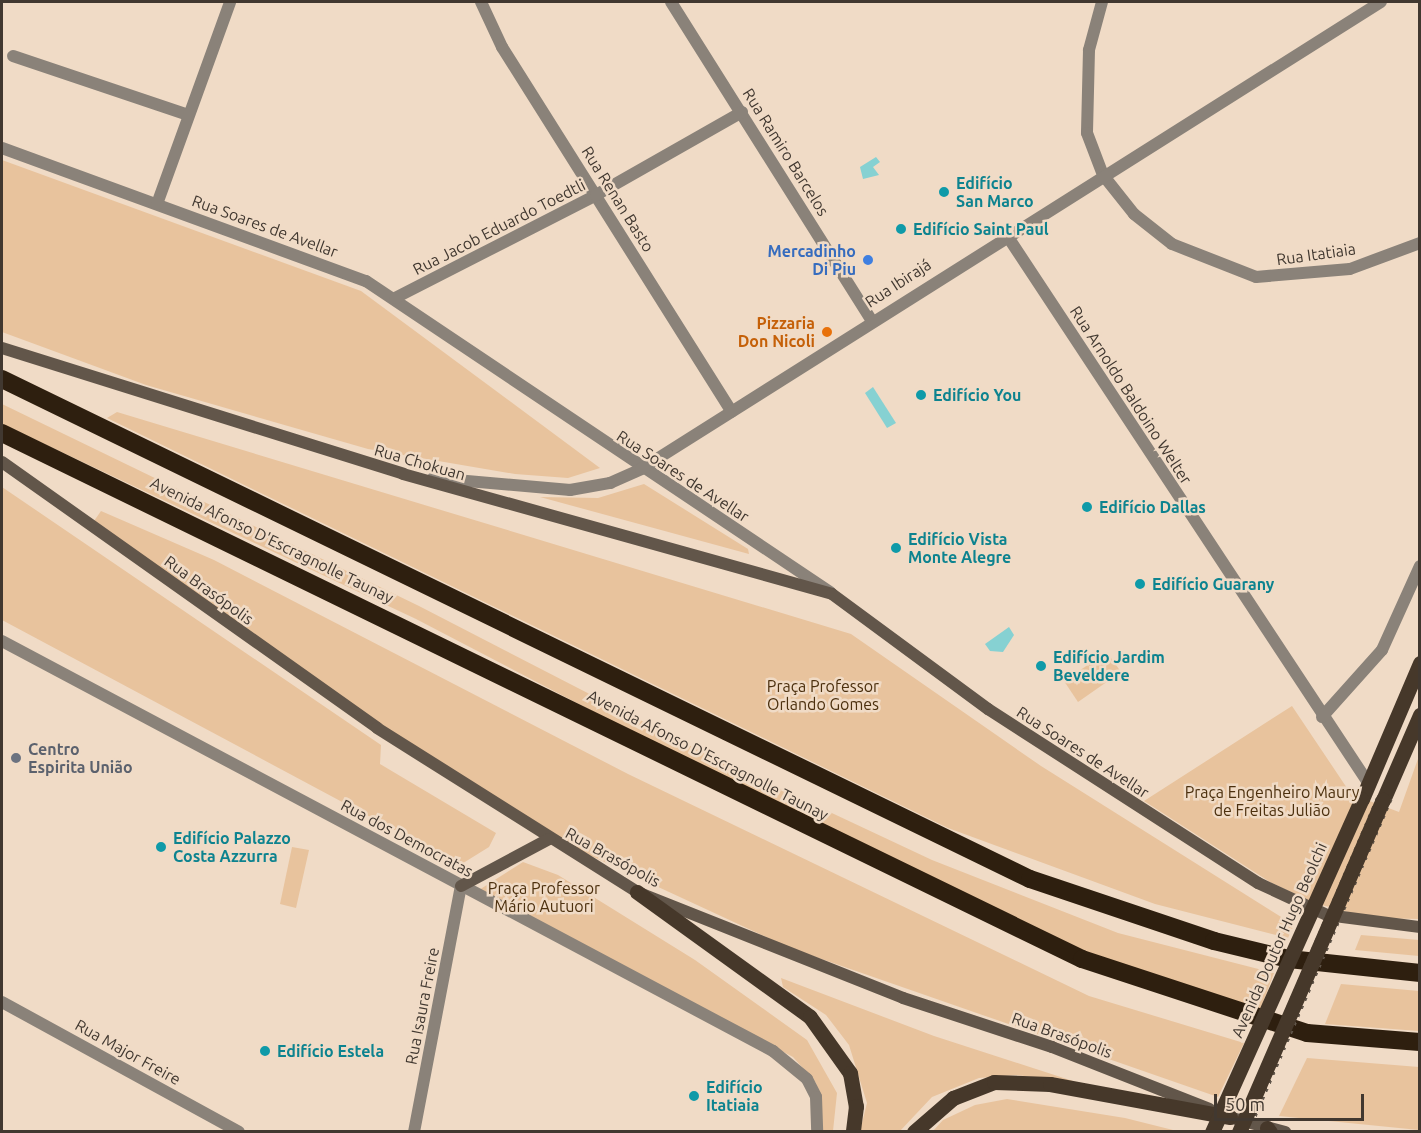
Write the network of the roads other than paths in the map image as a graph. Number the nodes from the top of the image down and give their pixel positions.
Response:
1 (230, 2) edge
2 (481, 2) edge
3 (671, 2) edge
4 (1102, 2) edge
5 (1382, 2) edge
6 (13, 56) dead end
7 (742, 112) junction
8 (188, 115) junction
9 (2, 148) edge
10 (1103, 174) junction
11 (596, 195) junction
12 (157, 204) junction
13 (1006, 234) junction
14 (1419, 243) edge
15 (395, 298) junction
16 (871, 320) junction
17 (2, 348) edge
18 (2, 379) edge
19 (732, 412) junction
20 (2, 434) edge
21 (2, 462) edge
22 (641, 469) junction
23 (403, 474) junction
24 (1419, 566) edge
25 (832, 594) junction
26 (2, 641) edge
27 (1419, 663) edge
28 (1419, 715) edge
29 (1322, 717) junction
30 (1369, 784) junction
31 (549, 839) junction
32 (461, 886) junction
33 (637, 892) junction
34 (1419, 927) edge
35 (1419, 973) edge
36 (2, 1002) edge
37 (1419, 1042) edge
38 (1230, 1117) junction
39 (1268, 1130) edge
40 (239, 1131) edge
41 (414, 1131) edge
42 (817, 1131) edge
43 (853, 1131) edge
44 (914, 1131) edge
45 (1212, 1131) edge
46 (1239, 1131) edge
47 (1285, 1131) edge

1 - 8 street
2 - 11 street, Rua Renan Basto
3 - 7 street, Rua Ramiro Barcelos
4 - 10 street, Rua Itatiaia
5 - 10 street, Rua Ibirajá
6 - 8 street
7 - 11 street, Rua Jacob Eduardo Toedtli
7 - 16 street, Rua Ramiro Barcelos
8 - 12 street
9 - 12 street, Rua Soares de Avellar
10 - 13 street, Rua Ibirajá
10 - 14 street, Rua Itatiaia
11 - 15 street, Rua Jacob Eduardo Toedtli
11 - 19 street, Rua Renan Basto
12 - 15 street, Rua Soares de Avellar
13 - 16 street, Rua Ibirajá
13 - 29 street, Rua Arnoldo Baldoino Welter
15 - 22 street, Rua Soares de Avellar
16 - 19 street, Rua Ibirajá
17 - 23 street, Rua Chokuan
18 - 35 highway, Avenida Afonso D'Escragnolle Taunay
19 - 22 street, Rua Ibirajá
20 - 37 highway, Avenida Afonso D'Escragnolle Taunay
21 - 31 street, Rua Brasópolis
22 - 23 street, Rua Ibirajá
22 - 25 street, Rua Soares de Avellar
23 - 25 street, Rua Chokuan
24 - 29 street
25 - 34 street, Rua Soares de Avellar
26 - 32 street, Rua dos Democratas
27 - 30 main road, Avenida Doutor Hugo Beolchi
28 - 46 main road, bridge
29 - 30 street, Rua Arnoldo Baldoino Welter
30 - 45 main road, Avenida Doutor Hugo Beolchi, bridge
31 - 32 street
31 - 33 street, Rua Brasópolis
32 - 41 street, Rua Isaura Freire
32 - 42 street, Rua dos Democratas
33 - 38 street, Rua Brasópolis
33 - 43 main road
36 - 40 street, Rua Major Freire
38 - 39 street, Rua Brasópolis
38 - 44 main road
39 - 47 street, Rua Brasópolis

